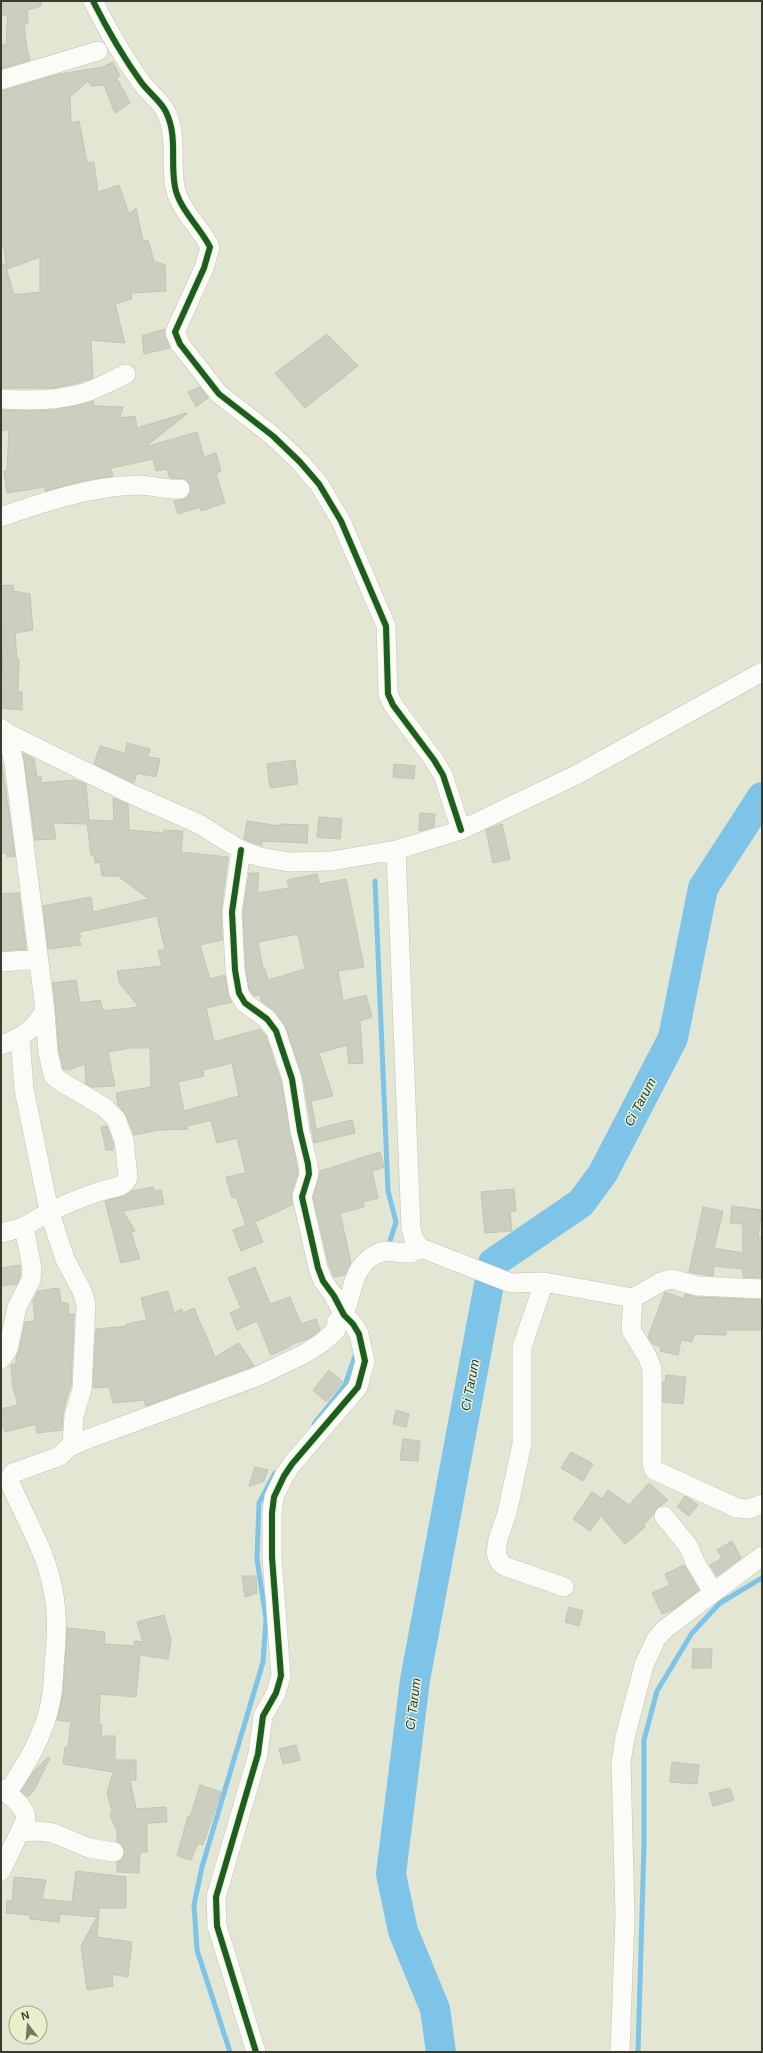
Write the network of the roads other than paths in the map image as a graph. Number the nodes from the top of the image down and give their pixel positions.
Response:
1 (93, 1) edge
2 (98, 51) dead end
3 (1, 80) edge
4 (126, 374) dead end
5 (1, 399) edge
6 (180, 489) dead end
7 (1, 517) edge
8 (762, 672) edge
9 (4, 731) edge
10 (461, 830) junction
11 (241, 850) junction
12 (396, 850) junction
13 (38, 959) junction
14 (1, 962) edge
15 (44, 1010) junction
16 (20, 1038) junction
17 (1, 1045) edge
18 (49, 1211) junction
19 (24, 1227) junction
20 (1, 1233) edge
21 (428, 1252) junction
22 (544, 1282) junction
23 (762, 1288) edge
24 (633, 1298) junction
25 (347, 1318) junction
26 (1, 1359) edge
27 (72, 1445) junction
28 (762, 1504) edge
29 (664, 1516) dead end
30 (762, 1556) edge
31 (564, 1587) dead end
32 (713, 1592) junction
33 (4, 1791) edge
34 (20, 1832) junction
35 (114, 1852) dead end
36 (1, 1871) edge
37 (256, 2052) edge
38 (620, 2052) edge

1 - 10 street
2 - 3 street
4 - 5 street
6 - 7 street
8 - 10 street
9 - 11 street
9 - 13 street
10 - 12 street
11 - 12 street
11 - 25 street
12 - 21 street
13 - 14 street
13 - 15 street
15 - 16 street
15 - 18 street
16 - 17 street
16 - 18 street
18 - 19 street
18 - 27 street
19 - 20 street
19 - 26 street
21 - 22 street
21 - 25 street
22 - 24 street
22 - 31 street
23 - 24 street
24 - 28 street
25 - 27 street
25 - 37 street
27 - 33 street
29 - 32 street
30 - 32 street
32 - 38 street
33 - 34 street
34 - 35 street
34 - 36 street

